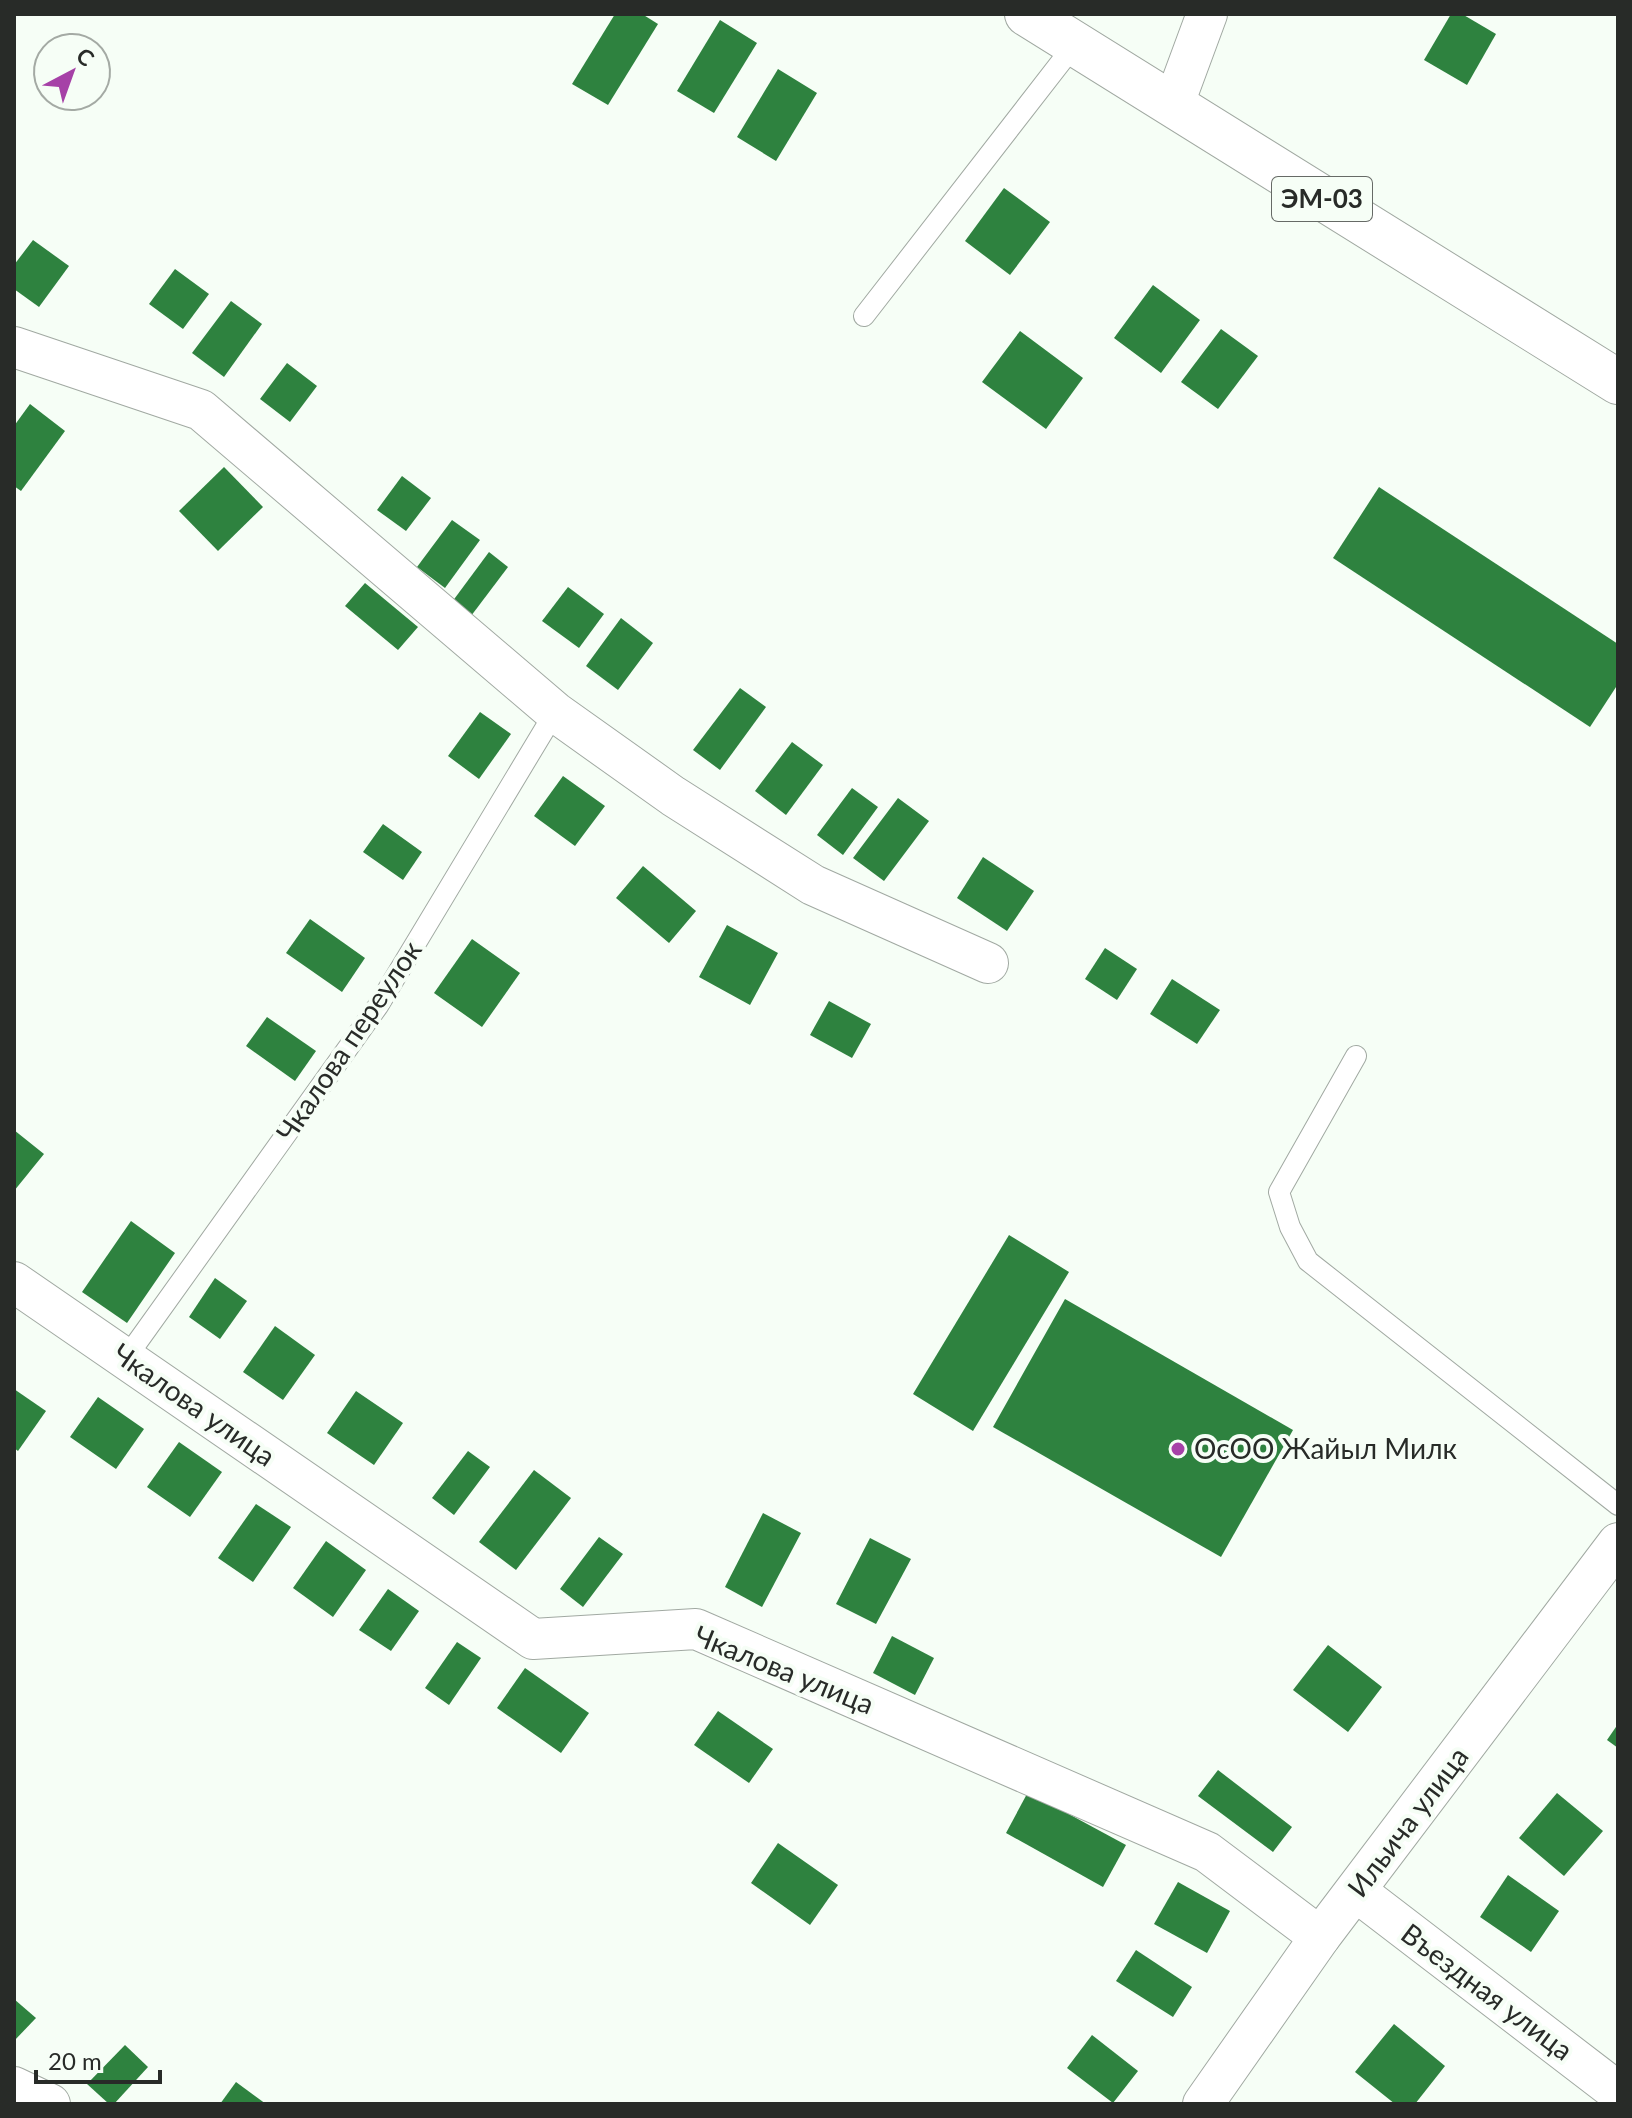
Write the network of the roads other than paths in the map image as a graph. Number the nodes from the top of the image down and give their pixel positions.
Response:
1 (1027, 14) edge
2 (1207, 14) edge
3 (1075, 44) junction
4 (1173, 106) junction
5 (864, 316) dead end
6 (14, 347) edge
7 (1618, 382) edge
8 (555, 712) junction
9 (988, 963) dead end
10 (1356, 1056) dead end
11 (14, 1282) edge
12 (126, 1358) junction
13 (1618, 1505) edge
14 (1618, 1543) edge
15 (1357, 1892) junction
16 (1320, 1937) junction
17 (14, 2087) edge
18 (1618, 2092) edge
19 (50, 2104) edge
20 (1203, 2104) edge

1 - 3 highway, ЭМ-03
2 - 4 street
3 - 4 highway, ЭМ-03
3 - 5 lane
4 - 7 highway, ЭМ-03
6 - 8 street
8 - 9 street
8 - 12 lane, Чкалова переулок
10 - 13 lane
11 - 12 street, Чкалова улица
12 - 16 street, Чкалова улица
14 - 15 street, Ильича улица
15 - 16 street, Ильича улица
15 - 18 street, Въездная улица
16 - 20 street, Ильича улица
17 - 19 street

